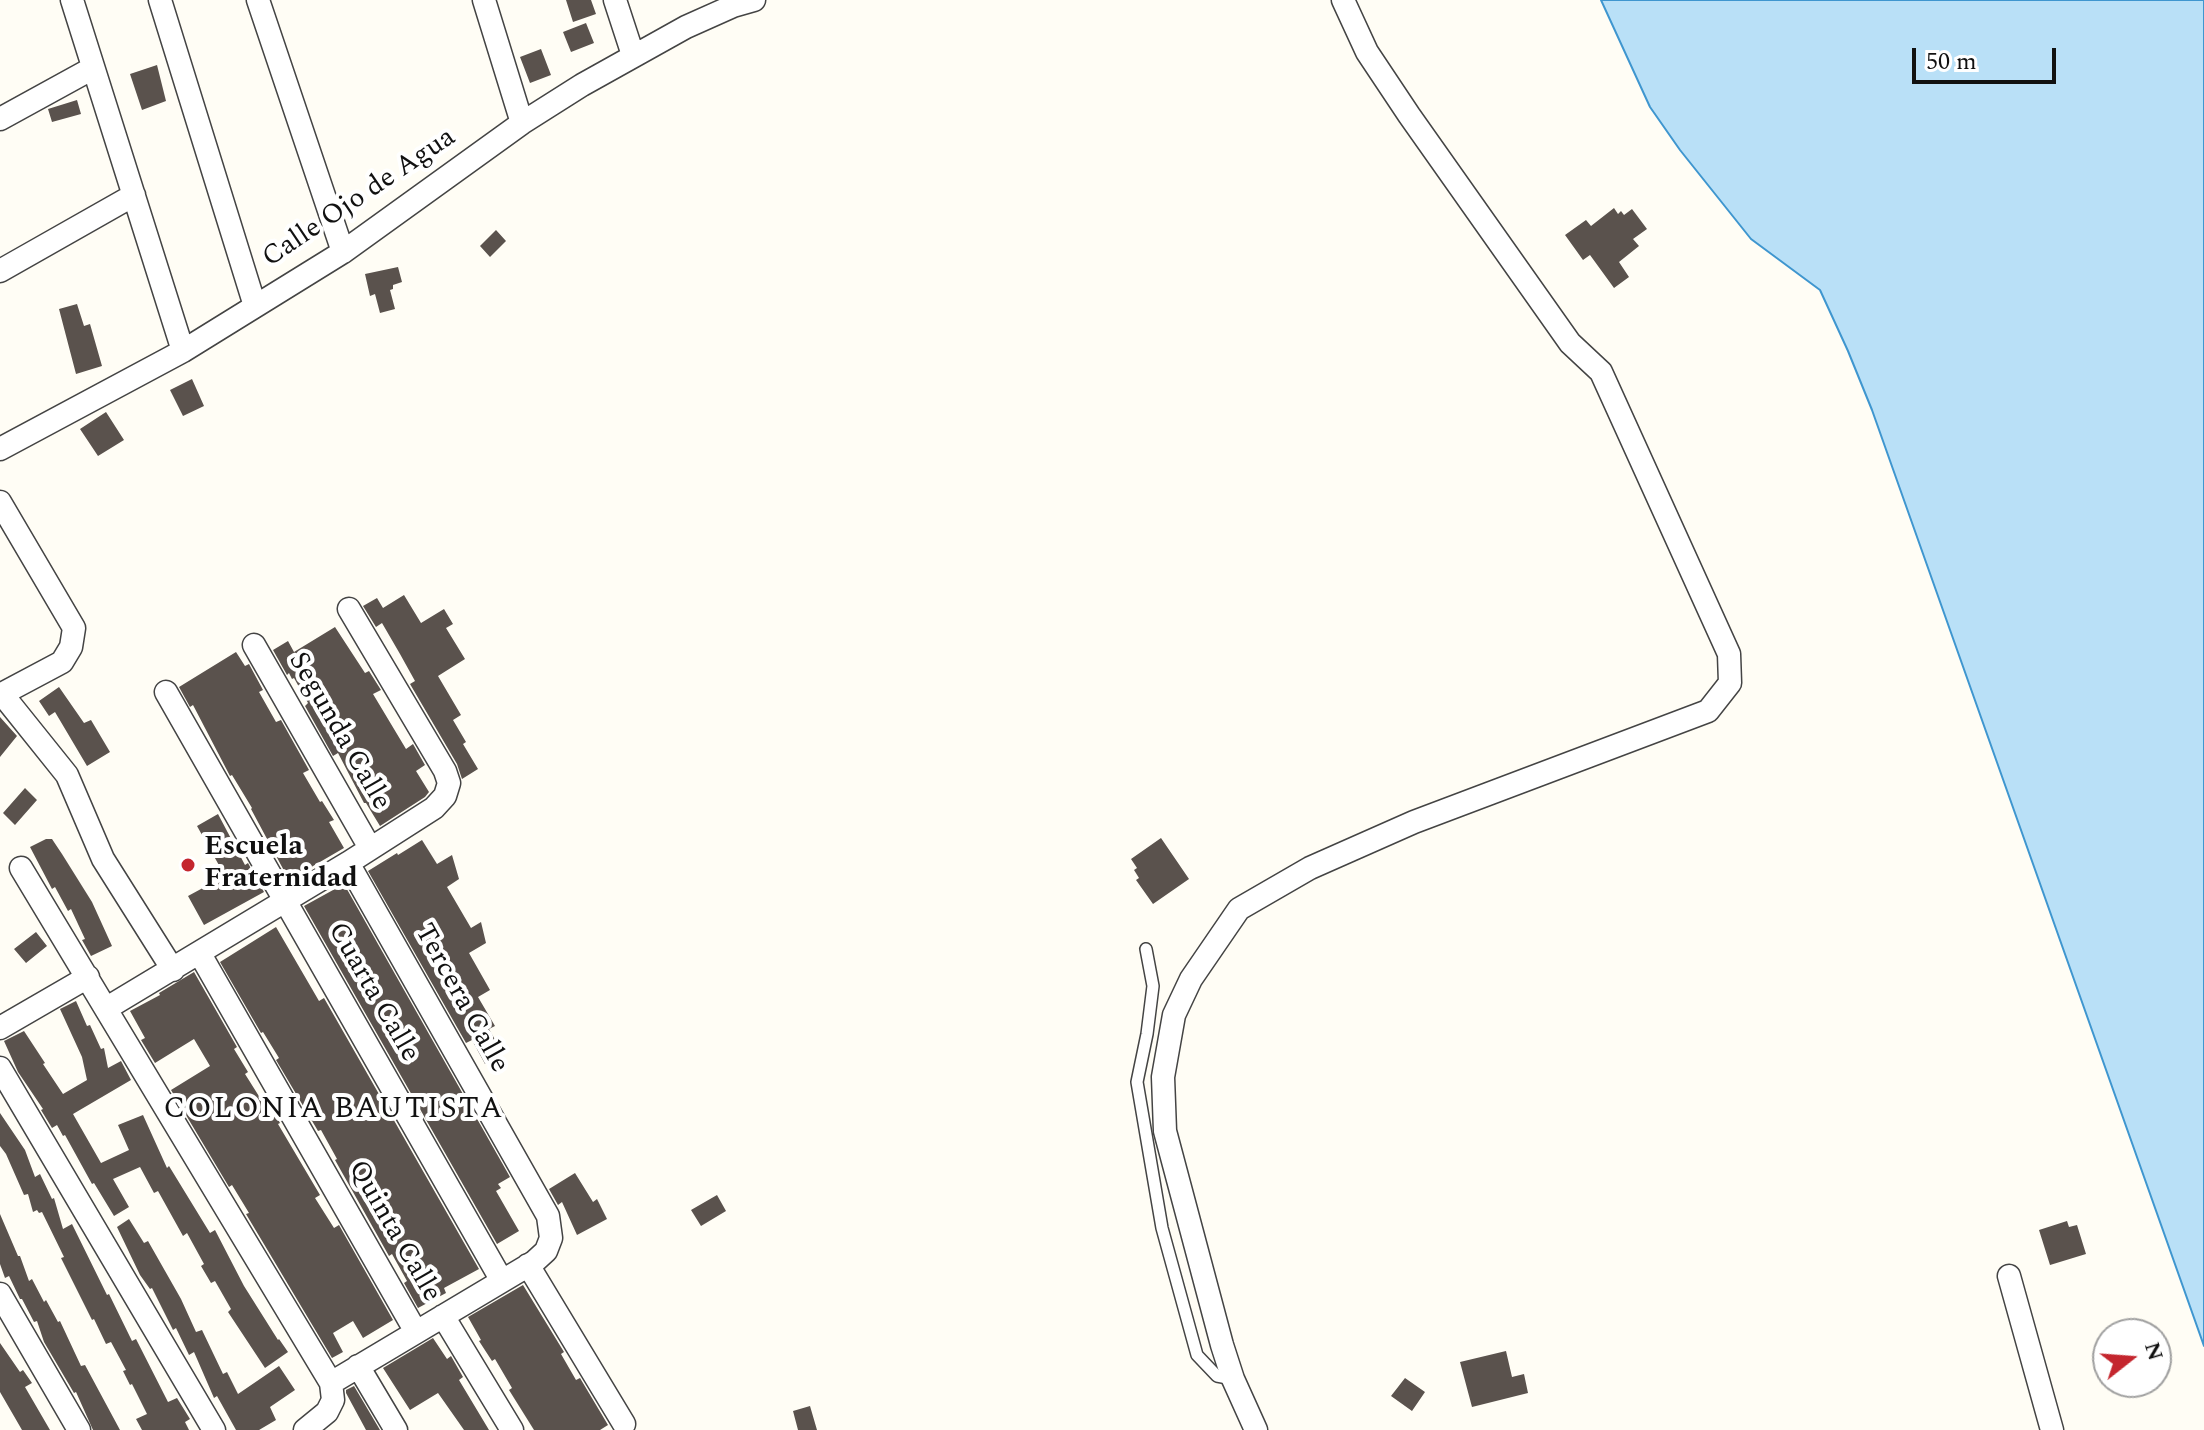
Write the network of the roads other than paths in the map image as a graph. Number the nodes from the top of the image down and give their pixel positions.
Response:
1 (72, 0) edge
2 (160, 0) edge
3 (258, 0) edge
4 (484, 0) edge
5 (615, 0) edge
6 (754, 0) edge
7 (1343, 0) edge
8 (633, 55) junction
9 (93, 68) junction
10 (0, 119) edge
11 (522, 123) junction
12 (134, 195) junction
13 (343, 252) junction
14 (0, 271) edge
15 (255, 306) junction
16 (183, 351) junction
17 (0, 449) edge
18 (0, 502) edge
19 (349, 609) dead end
20 (254, 645) dead end
21 (166, 692) dead end
22 (1, 695) edge
23 (370, 848) junction
24 (348, 863) junction
25 (21, 868) dead end
26 (284, 901) junction
27 (1146, 949) dead end
28 (200, 954) junction
29 (173, 970) junction
30 (88, 977) junction
31 (107, 1008) junction
32 (0, 1028) edge
33 (0, 1068) edge
34 (528, 1265) junction
35 (2009, 1276) dead end
36 (502, 1281) junction
37 (0, 1294) edge
38 (443, 1316) junction
39 (416, 1332) junction
40 (358, 1366) junction
41 (1233, 1379) junction
42 (331, 1383) junction
43 (624, 1424) dead end
44 (79, 1430) edge
45 (214, 1430) edge
46 (305, 1430) edge
47 (396, 1430) edge
48 (512, 1430) edge
49 (1256, 1430) edge
50 (2052, 1430) edge

1 - 9 street
2 - 15 street
3 - 13 street
4 - 11 street
5 - 8 street
6 - 8 street, Calle Ojo de Agua
7 - 41 street
8 - 11 street, Calle Ojo de Agua
9 - 10 street
9 - 12 street
11 - 13 street, Calle Ojo de Agua
12 - 14 street
12 - 16 street
13 - 15 street, Calle Ojo de Agua
15 - 16 street, Calle Ojo de Agua
16 - 17 street, Calle Ojo de Agua
18 - 22 street
19 - 23 street
20 - 23 street, Segunda Calle
21 - 26 street, Cuarta Calle
22 - 29 street
23 - 24 street
24 - 26 street
24 - 34 street, Tercera Calle
25 - 30 street
26 - 28 street
26 - 36 street, Cuarta Calle
27 - 41 lane
28 - 29 street
28 - 39 street, Quinta Calle
29 - 31 street
30 - 31 street
30 - 32 street
31 - 42 street
33 - 45 street
34 - 36 street
34 - 43 street
35 - 50 street
36 - 38 street
37 - 44 street
38 - 39 street
38 - 48 street
39 - 40 street
40 - 42 street
40 - 47 street
41 - 49 street
42 - 46 street

